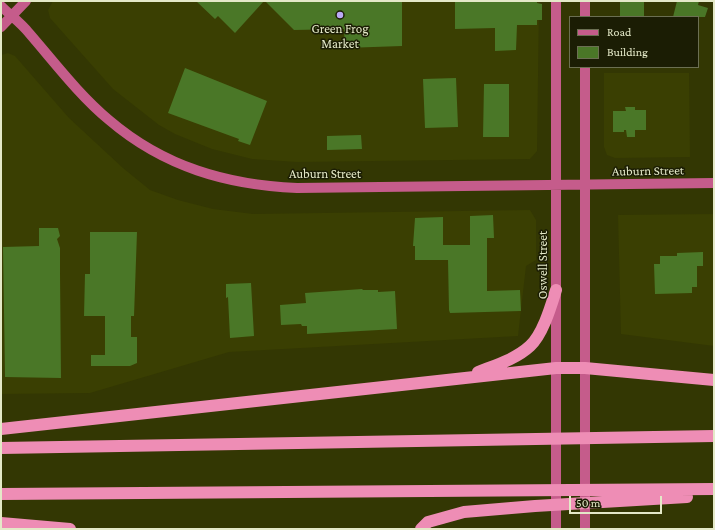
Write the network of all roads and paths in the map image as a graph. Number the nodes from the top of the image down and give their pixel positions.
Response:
1 (26, 1) edge
2 (556, 1) edge
3 (585, 1) edge
4 (1, 6) edge
5 (11, 16) junction
6 (585, 16) edge
7 (1, 27) edge
8 (585, 68) edge
9 (714, 183) edge
10 (556, 184) junction
11 (586, 185) junction
12 (556, 290) junction
13 (556, 368) junction
14 (585, 368) junction
15 (463, 378) junction
16 (714, 380) edge
17 (1, 429) edge
18 (714, 436) edge
19 (1, 448) edge
20 (714, 489) edge
21 (1, 494) edge
22 (714, 496) edge
23 (1, 523) edge
24 (585, 528) edge
25 (70, 529) edge
26 (421, 529) edge
27 (556, 529) edge

1 - 5 main road
2 - 10 main road, Oswell Street
3 - 6 main road
4 - 5 main road, Auburn Street
5 - 7 main road
5 - 10 main road, Auburn Street
8 - 11 main road
9 - 11 main road, Auburn Street
10 - 11 main road, Auburn Street
10 - 12 main road, Oswell Street
11 - 14 main road
12 - 13 main road, Oswell Street
12 - 15 highway
13 - 14 highway
13 - 15 highway
13 - 27 main road, Oswell Street
14 - 16 highway
14 - 24 main road
15 - 17 highway
18 - 19 highway
20 - 21 highway
22 - 26 highway
23 - 25 highway

